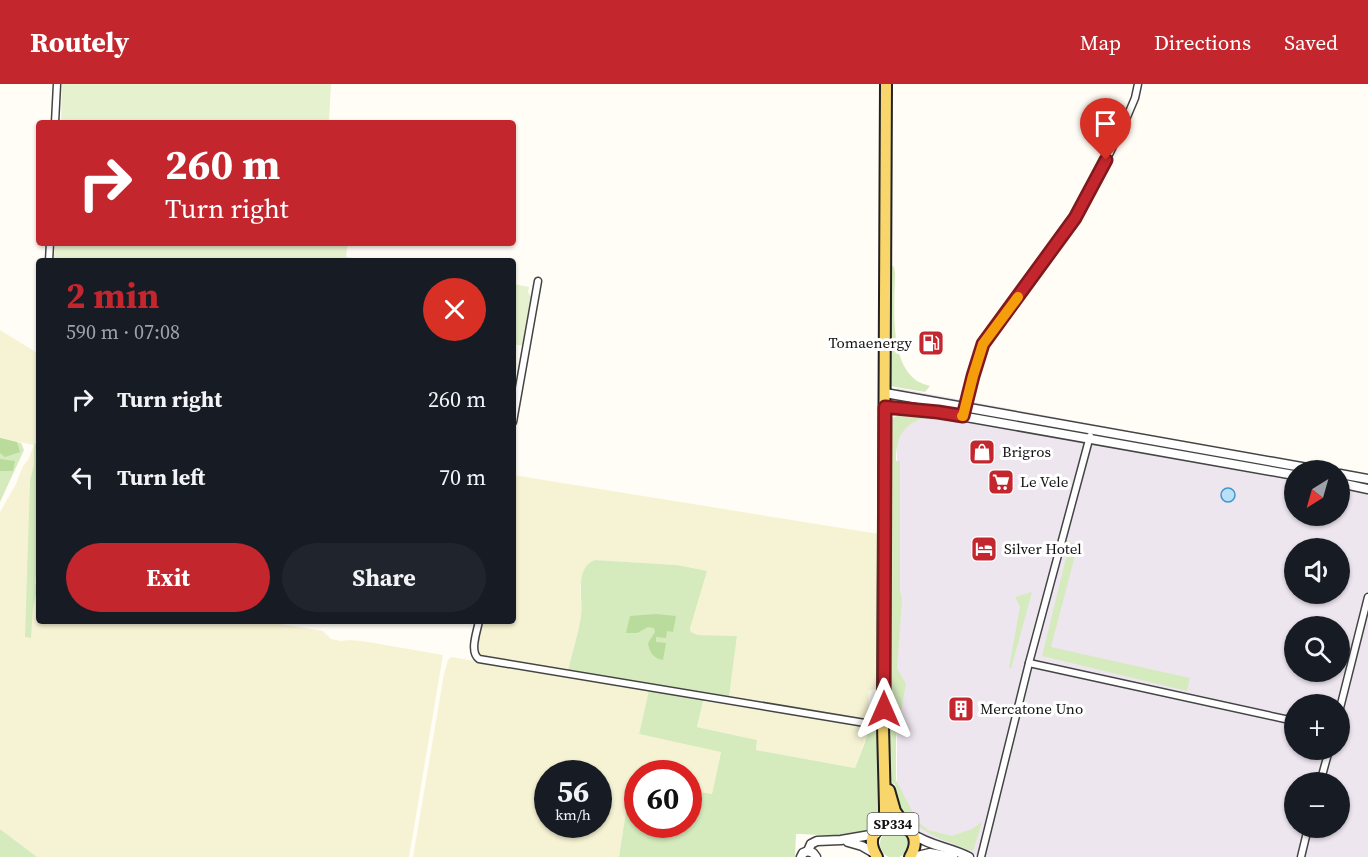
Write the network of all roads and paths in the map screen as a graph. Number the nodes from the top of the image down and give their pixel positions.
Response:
1 (57, 84) edge
2 (886, 84) edge
3 (1138, 84) edge
4 (55, 120) edge
5 (538, 281) dead end
6 (885, 393) junction
7 (516, 405) edge
8 (965, 406) junction
9 (885, 407) junction
10 (1010, 415) junction
11 (963, 416) junction
12 (1009, 425) junction
13 (1091, 429) junction
14 (1089, 440) junction
15 (1284, 464) edge
16 (1284, 473) edge
17 (1350, 476) edge
18 (1368, 479) edge
19 (1350, 485) edge
20 (1368, 489) edge
21 (1368, 597) edge
22 (478, 624) edge
23 (1029, 663) junction
24 (1344, 694) edge
25 (1284, 720) edge
26 (883, 726) junction
27 (885, 773) junction
28 (877, 831) junction
29 (909, 831) junction
30 (1306, 838) edge
31 (841, 840) junction
32 (804, 854) edge
33 (876, 855) edge
34 (816, 857) edge
35 (911, 857) edge
36 (953, 857) edge
37 (969, 857) edge
38 (981, 857) edge
39 (1301, 857) edge

1 - 4 street
2 - 6 main road, SP334
3 - 8 street
5 - 7 street
6 - 8 street
6 - 9 main road, SP334
8 - 10 street
8 - 11 street
9 - 11 street
9 - 26 main road, SP334
10 - 12 street
10 - 13 street
11 - 12 street
12 - 14 street
13 - 14 street
13 - 15 street
14 - 16 street
14 - 23 street
17 - 18 street
19 - 20 street
21 - 24 street
22 - 26 street
23 - 25 street
23 - 38 street
26 - 27 main road, SP334
27 - 28 main road, SP334
27 - 29 main road, SP334
28 - 29 main road, SP334
28 - 31 street
28 - 33 main road, SP334
29 - 35 main road, SP334
29 - 37 street
30 - 39 street
31 - 32 street
31 - 33 street
32 - 34 street
35 - 36 street

